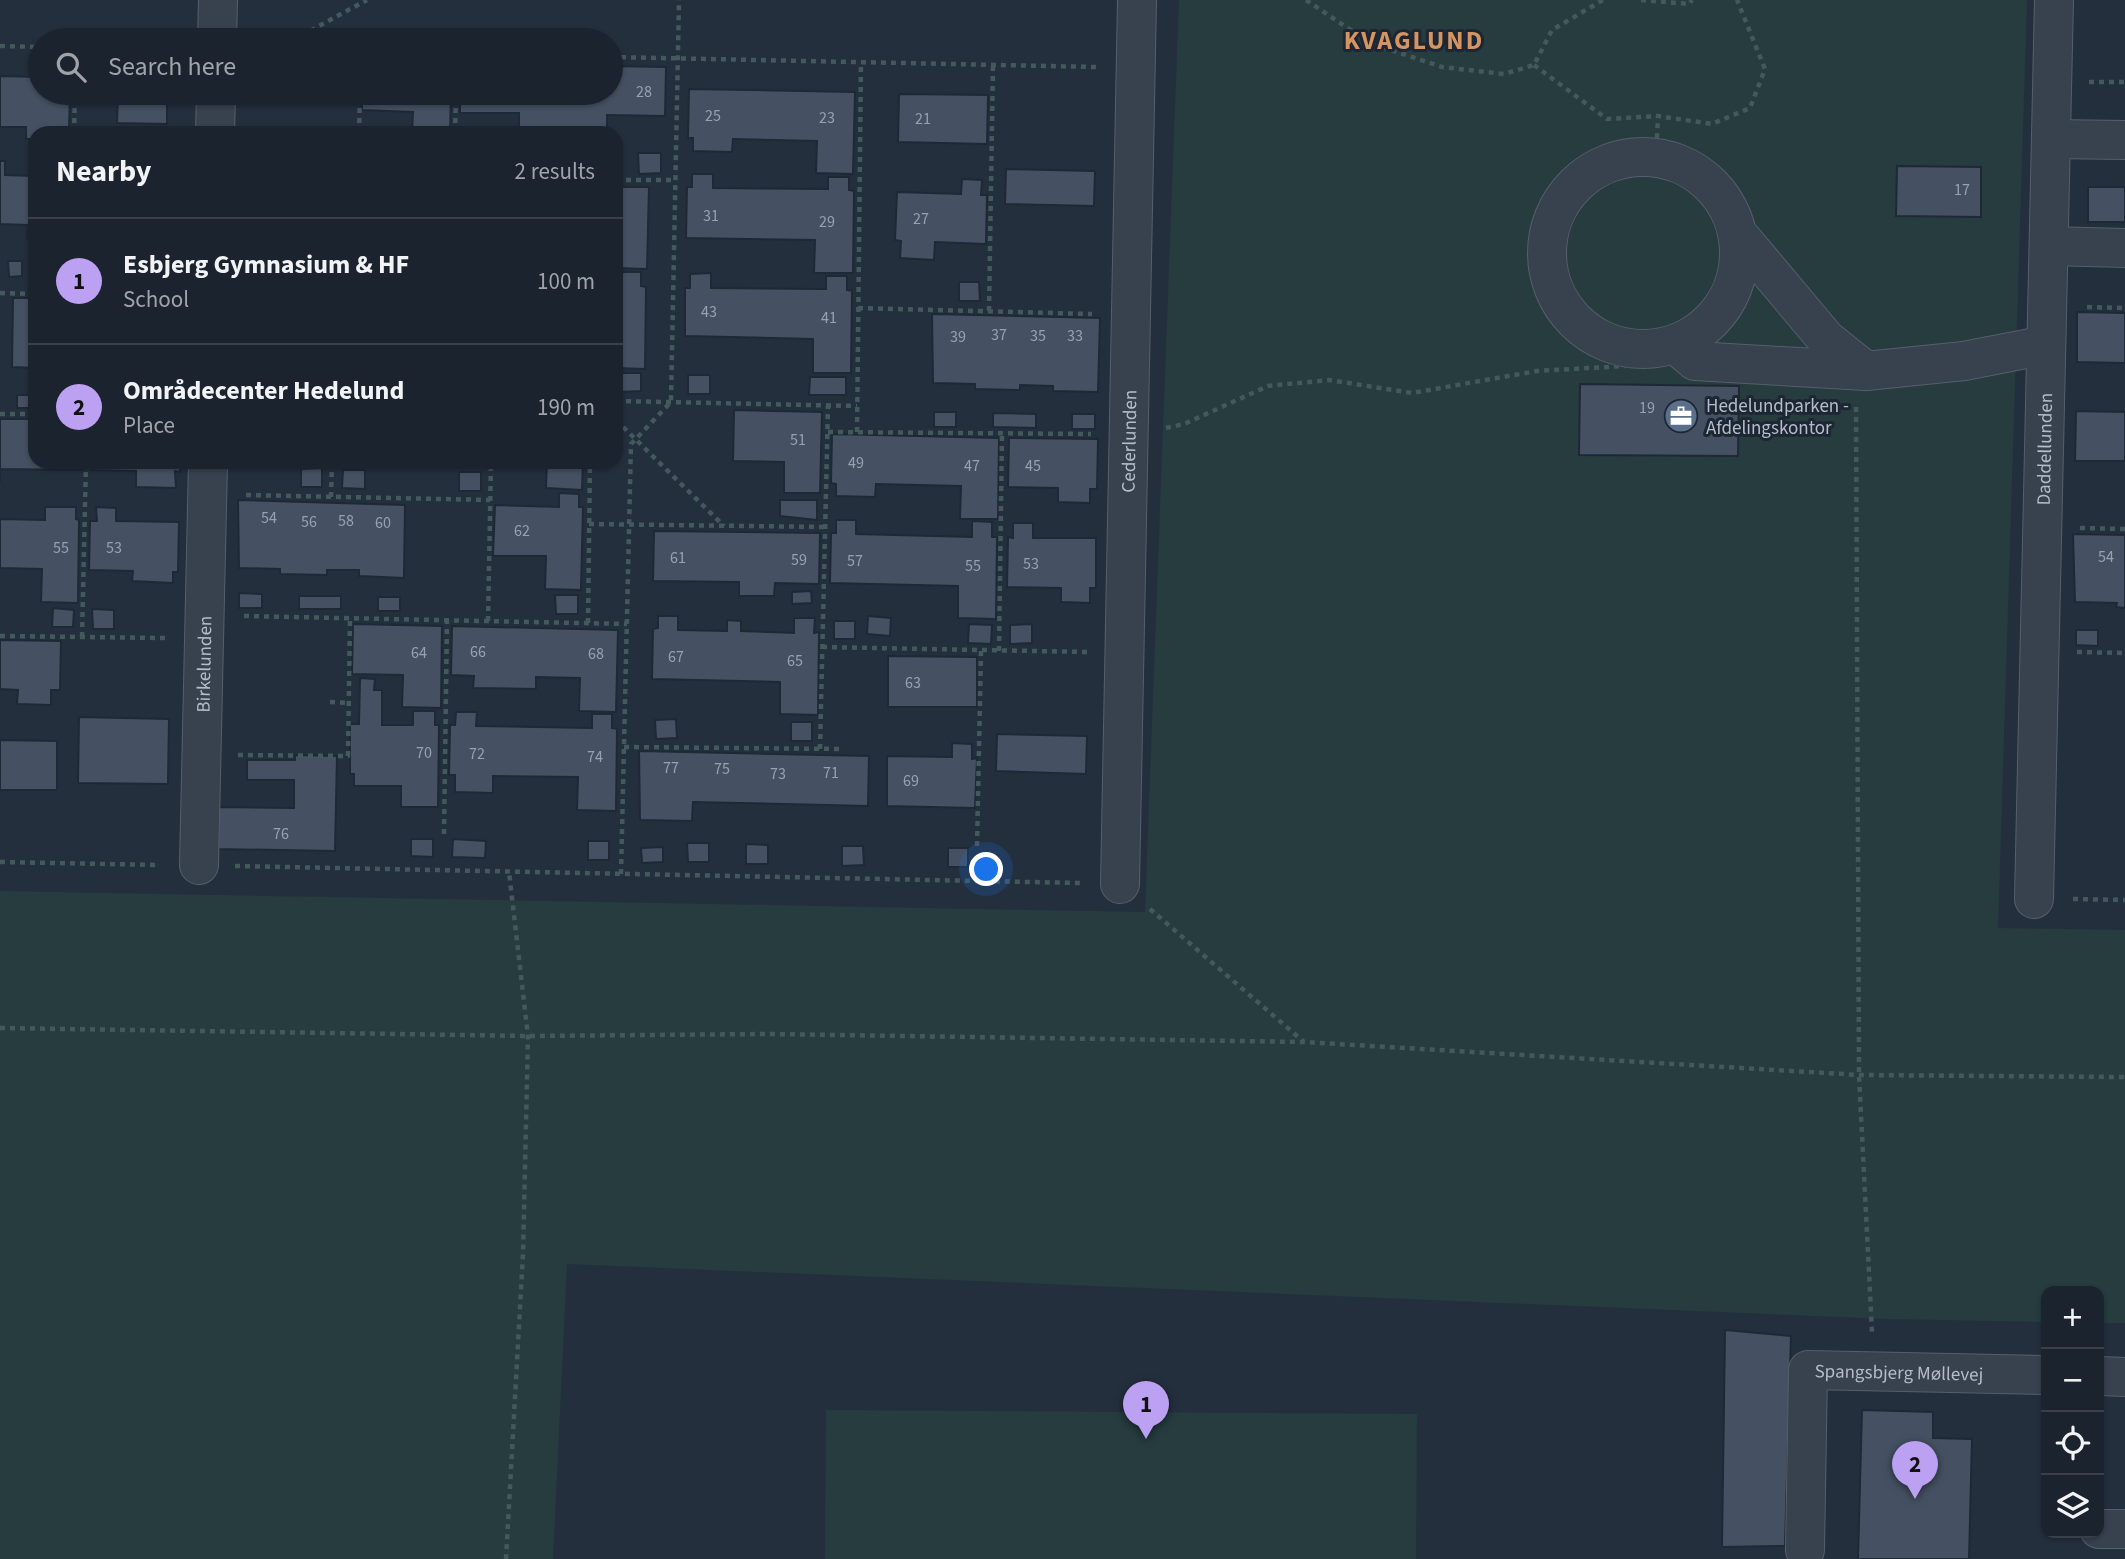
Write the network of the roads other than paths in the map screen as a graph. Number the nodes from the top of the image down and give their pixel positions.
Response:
1 (218, 0) edge
2 (1137, 0) edge
3 (2054, 0) edge
4 (217, 28) edge
5 (216, 105) edge
6 (215, 126) edge
7 (2051, 139) junction
8 (2125, 140) edge
9 (1737, 233) junction
10 (2049, 246) junction
11 (2125, 248) edge
12 (2046, 345) junction
13 (1685, 353) junction
14 (1866, 371) junction
15 (208, 478) edge
16 (199, 866) road end
17 (1120, 884) road end
18 (2034, 899) road end
19 (2041, 1375) edge
20 (2104, 1376) edge
21 (2125, 1377) edge
22 (2104, 1529) edge
23 (2125, 1529) edge
24 (1805, 1550) dead end

1 - 4 street
2 - 17 street, Cederlunden
3 - 7 street, Daddellunden
5 - 6 street
7 - 8 street
7 - 10 street, Daddellunden
9 - 13 street
9 - 13 street
9 - 14 street
10 - 11 street
10 - 12 street, Daddellunden
12 - 14 street
12 - 18 street, Daddellunden
13 - 14 street
15 - 16 street, Birkelunden
19 - 24 street, Spangsbjerg Møllevej
20 - 21 street
22 - 23 street

